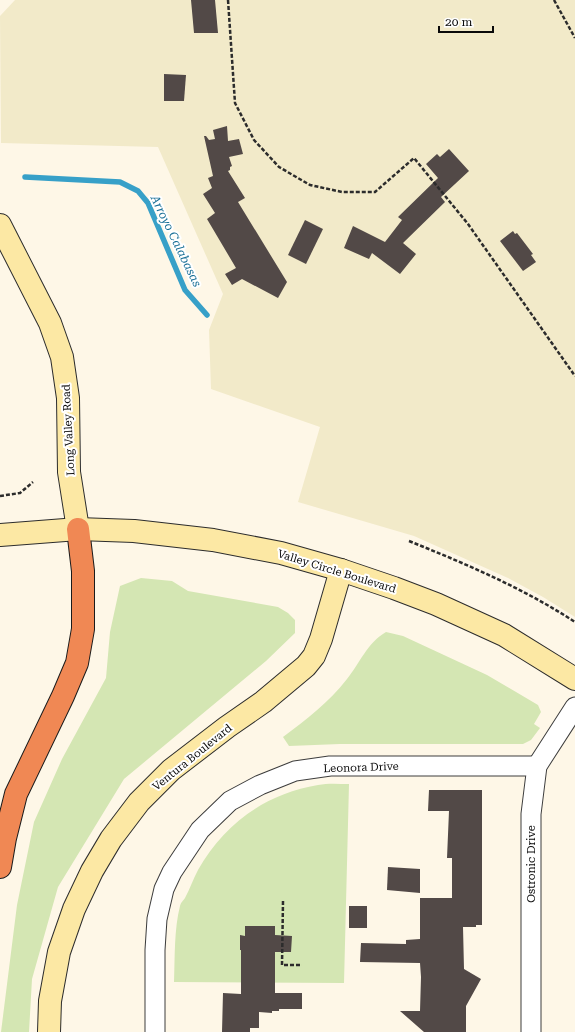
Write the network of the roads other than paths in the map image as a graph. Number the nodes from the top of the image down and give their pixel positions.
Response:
1 (0, 225) edge
2 (78, 529) junction
3 (0, 536) edge
4 (340, 570) junction
5 (575, 679) edge
6 (575, 707) edge
7 (537, 766) junction
8 (0, 867) edge
9 (49, 1032) edge
10 (155, 1032) edge
11 (531, 1032) edge

1 - 2 main road, Long Valley Road
2 - 3 main road, Valley Circle Boulevard
2 - 4 main road, Valley Circle Boulevard
2 - 8 highway
4 - 5 main road, Valley Circle Boulevard
4 - 9 main road, Ventura Boulevard
6 - 7 street, Ostronic Drive
7 - 10 street, Leonora Drive
7 - 11 street, Ostronic Drive

